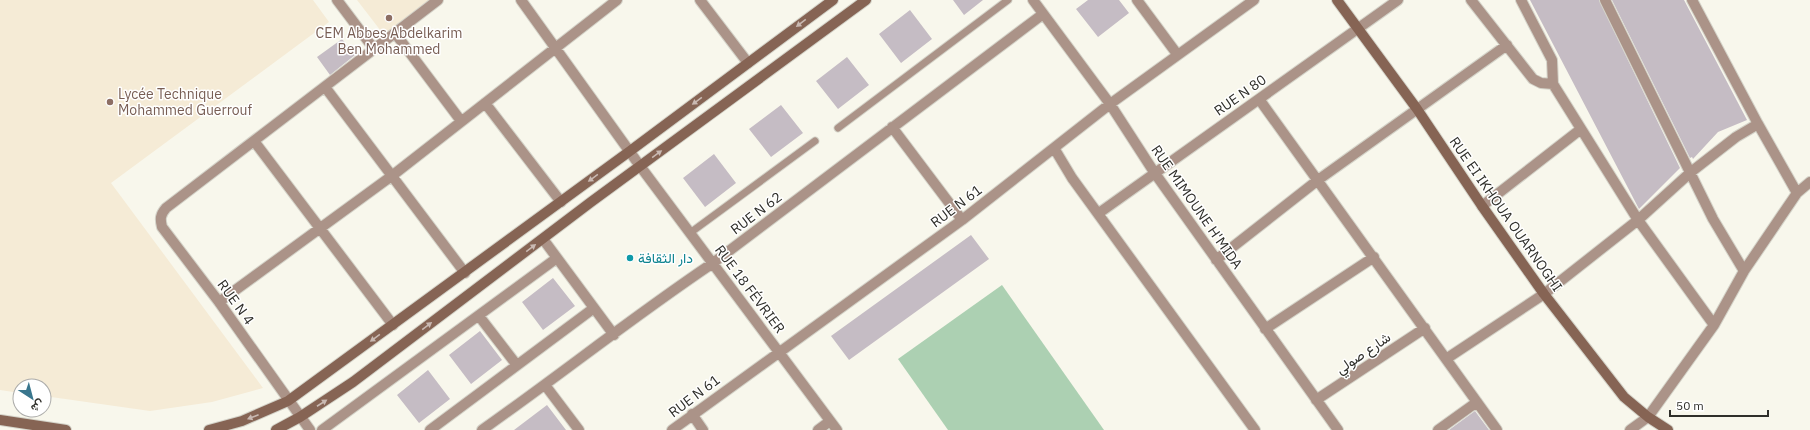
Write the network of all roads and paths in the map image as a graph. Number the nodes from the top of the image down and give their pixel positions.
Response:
1 (337, 0) edge
2 (438, 0) edge
3 (521, 0) edge
4 (617, 0) edge
5 (700, 0) edge
6 (833, 0) edge
7 (866, 0) edge
8 (1008, 0) edge
9 (1033, 0) edge
10 (1137, 0) edge
11 (1254, 0) edge
12 (1337, 0) edge
13 (1398, 0) edge
14 (1471, 0) edge
15 (1521, 0) edge
16 (1606, 0) edge
17 (1692, 0) edge
18 (1043, 14) junction
19 (1357, 28) junction
20 (395, 33) junction
21 (1507, 45) junction
22 (555, 48) junction
23 (374, 49) junction
24 (1177, 54) junction
25 (748, 63) junction
26 (1553, 84) junction
27 (325, 87) junction
28 (1259, 99) junction
29 (485, 103) junction
30 (1110, 104) junction
31 (1417, 109) junction
32 (461, 121) junction
33 (1758, 124) junction
34 (892, 127) junction
35 (838, 128) dead end
36 (1581, 129) junction
37 (254, 141) junction
38 (815, 141) dead end
39 (1054, 148) junction
40 (630, 151) junction
41 (640, 166) junction
42 (1154, 172) junction
43 (1691, 172) junction
44 (393, 175) junction
45 (1318, 180) junction
46 (1810, 182) edge
47 (1797, 193) junction
48 (561, 202) junction
49 (1482, 206) junction
50 (1099, 213) junction
51 (962, 220) junction
52 (1638, 220) junction
53 (319, 229) junction
54 (690, 233) junction
55 (543, 239) junction
56 (1374, 257) junction
57 (558, 258) junction
58 (1216, 260) junction
59 (713, 263) junction
60 (1744, 271) junction
61 (465, 272) junction
62 (1544, 294) junction
63 (219, 302) junction
64 (594, 308) junction
65 (479, 316) junction
66 (393, 325) junction
67 (1714, 325) junction
68 (1265, 328) junction
69 (1425, 328) junction
70 (614, 335) junction
71 (778, 352) junction
72 (1446, 359) junction
73 (516, 364) junction
74 (545, 385) junction
75 (1316, 400) junction
76 (288, 401) junction
77 (1477, 402) junction
78 (692, 414) junction
79 (300, 417) junction
80 (1648, 417) junction
81 (0, 420) edge
82 (830, 421) junction
83 (66, 430) edge
84 (209, 430) edge
85 (276, 430) edge
86 (310, 430) edge
87 (322, 430) edge
88 (430, 430) edge
89 (482, 430) edge
90 (579, 430) edge
91 (672, 430) edge
92 (703, 430) edge
93 (818, 430) edge
94 (837, 430) edge
95 (1255, 430) edge
96 (1338, 430) edge
97 (1438, 430) edge
98 (1497, 430) edge
99 (1630, 430) edge
100 (1668, 430) edge

1 - 23 street
2 - 20 street
3 - 22 street, RUE 18 FÉVRIER
4 - 22 street
5 - 25 street
6 -> 25 main road
41 -> 7 main road
8 - 35 lane
9 - 18 street, RUE MIMOUNE H'MIDA
10 - 24 street
11 - 24 street, RUE N 61
12 - 19 main road, RUE EI IKHOUA OUARNOGHI
13 - 19 street, RUE N 80
14 - 21 street
15 - 26 street
16 - 43 street
17 - 33 street
18 - 30 street, RUE MIMOUNE H'MIDA
18 - 34 street, RUE N 62
19 - 28 street, RUE N 80
19 - 31 main road, RUE EI IKHOUA OUARNOGHI
20 - 23 street
20 - 32 street
21 - 26 street
21 - 31 street
22 - 29 street
22 - 40 street, RUE 18 FÉVRIER
23 - 27 street
24 - 30 street, RUE N 61
25 -> 40 main road
26 - 36 street
27 - 37 street
27 - 44 street
28 - 42 street, RUE N 80
28 - 45 street
29 - 32 street
29 - 48 street
30 - 39 street, RUE N 61
30 - 42 street, RUE MIMOUNE H'MIDA
31 - 45 street
31 - 49 main road, RUE EI IKHOUA OUARNOGHI
32 - 44 street
33 - 43 street
33 - 47 street
34 - 51 street
34 - 59 street, RUE N 62
36 - 49 street
36 - 52 street
37 - 53 street
37 - 63 street, RUE N 4
38 - 54 lane
39 - 50 street
39 - 51 street, RUE N 61
40 - 41 street, RUE 18 FÉVRIER
40 -> 48 main road
41 - 54 street, RUE 18 FÉVRIER
41 - 55 main road
42 - 50 street, RUE N 80
42 - 58 street, RUE MIMOUNE H'MIDA
43 - 52 street
43 - 60 street
44 - 53 street
44 - 61 street
45 - 56 street
45 - 58 street
46 - 47 street
47 - 60 street
48 - 61 main road
49 - 62 main road, RUE EI IKHOUA OUARNOGHI
50 - 95 street
51 - 71 street, RUE N 61
52 - 62 street
52 - 67 street
53 - 63 street
53 - 66 street
54 - 59 street, RUE 18 FÉVRIER
55 - 57 street
79 -> 55 main road
56 - 68 street
56 - 69 street
57 - 64 street
57 - 65 street
58 - 68 street, RUE MIMOUNE H'MIDA
59 - 70 street, RUE N 62
59 - 71 street, RUE 18 FÉVRIER
60 - 67 street
61 - 66 main road
62 - 72 street
62 - 80 main road, RUE EI IKHOUA OUARNOGHI
63 - 76 street, RUE N 4
64 - 70 street
64 - 73 street
65 - 73 street
65 - 87 street
66 -> 76 main road
67 - 80 street
68 - 75 street, RUE MIMOUNE H'MIDA
69 - 72 street
69 - 75 street, شارع صولي
70 - 74 street, RUE N 62
71 - 78 street, RUE N 61
71 - 82 street, RUE 18 FÉVRIER
72 - 77 street
73 - 88 street
74 - 89 street, RUE N 62
74 - 90 street
75 - 96 street, RUE MIMOUNE H'MIDA
76 - 79 street, RUE N 4
76 -> 84 main road
77 - 97 street
77 - 98 street
78 - 91 street, RUE N 61
78 - 92 street
79 - 85 main road
79 - 86 street, RUE N 4
80 - 99 street
80 - 100 main road, RUE EI IKHOUA OUARNOGHI
81 - 83 main road
82 - 93 street
82 - 94 street, RUE 18 FÉVRIER

